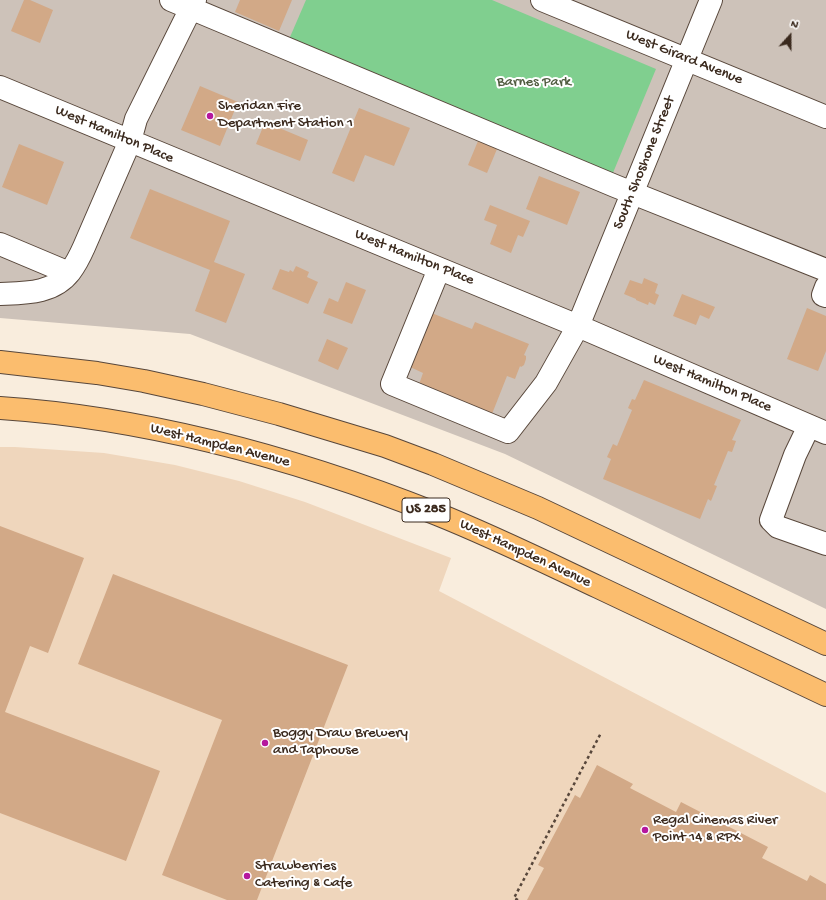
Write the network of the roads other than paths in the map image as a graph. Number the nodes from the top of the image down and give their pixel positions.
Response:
1 (171, 0) edge
2 (542, 0) edge
3 (711, 0) edge
4 (193, 4) edge
5 (687, 59) junction
6 (0, 87) edge
7 (826, 117) edge
8 (130, 141) junction
9 (633, 193) junction
10 (0, 244) edge
11 (439, 269) junction
12 (826, 270) edge
13 (69, 273) junction
14 (826, 287) edge
15 (0, 294) edge
16 (826, 296) edge
17 (578, 326) junction
18 (0, 362) edge
19 (0, 408) edge
20 (821, 430) edge
21 (826, 544) edge
22 (826, 644) edge
23 (826, 695) edge

1 - 4 street
2 - 5 street, West Girard Avenue
3 - 5 street, South Shoshone Street
4 - 8 street
4 - 9 street
5 - 7 street, West Girard Avenue
5 - 9 street, South Shoshone Street
6 - 8 street, West Hamilton Place
8 - 11 street, West Hamilton Place
8 - 13 street
9 - 12 street
9 - 17 street, South Shoshone Street
10 - 13 street
11 - 17 street, West Hamilton Place
11 - 17 street, South Shoshone Street
13 - 15 street
14 - 16 street
17 - 20 street, West Hamilton Place
18 - 22 highway
19 - 23 highway, West Hampden Avenue / US 285
20 - 21 street

